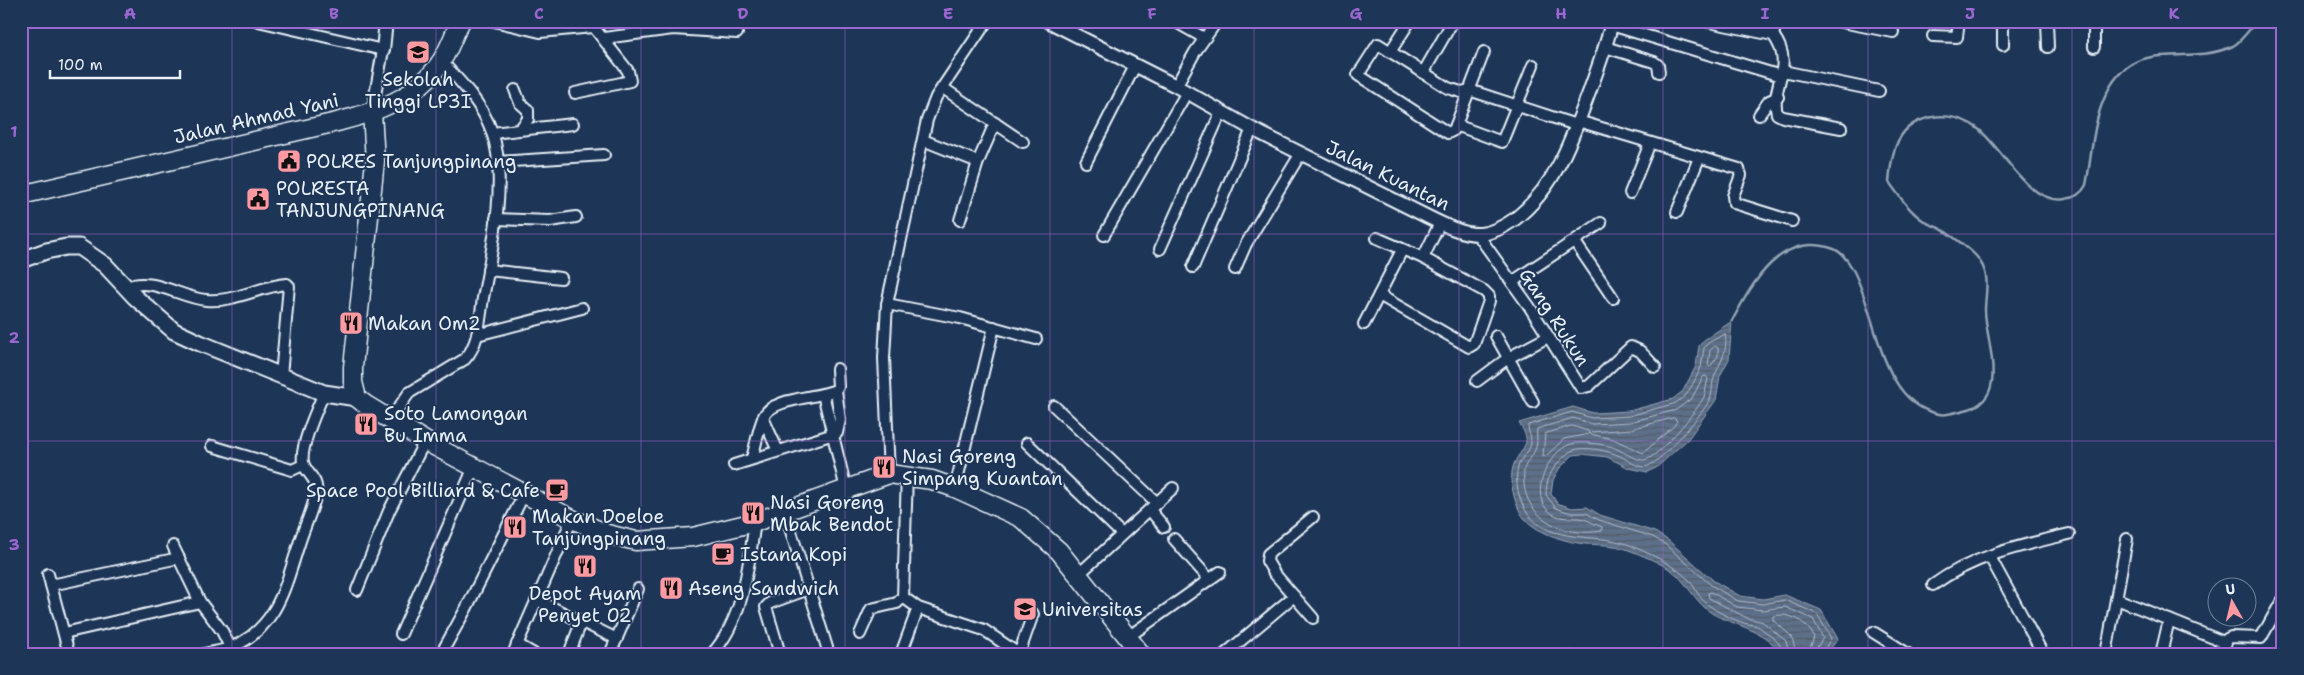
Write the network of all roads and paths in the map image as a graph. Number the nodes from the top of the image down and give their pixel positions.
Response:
1 (258, 21) edge
2 (386, 21) edge
3 (461, 21) edge
4 (494, 21) edge
5 (987, 21) edge
6 (1048, 21) edge
7 (1077, 21) edge
8 (1174, 21) edge
9 (1217, 21) edge
10 (1410, 21) edge
11 (1453, 21) edge
12 (1704, 21) edge
13 (1777, 21) edge
14 (1836, 21) edge
15 (1958, 21) edge
16 (2003, 21) edge
17 (2048, 21) edge
18 (2094, 21) edge
19 (1612, 23) edge
20 (591, 24) edge
21 (285, 25) edge
22 (1748, 25) edge
23 (1068, 31) junction
24 (1893, 32) dead end
25 (737, 33) dead end
26 (1773, 35) junction
27 (1933, 36) dead end
28 (604, 38) junction
29 (1204, 38) junction
30 (2003, 45) dead end
31 (1605, 47) junction
32 (2048, 47) dead end
33 (2094, 47) dead end
34 (383, 50) junction
35 (1390, 52) junction
36 (1484, 52) dead end
37 (442, 62) junction
38 (1533, 65) dead end
39 (1135, 66) junction
40 (1659, 72) dead end
41 (1423, 73) junction
42 (1782, 73) junction
43 (943, 88) junction
44 (1181, 89) junction
45 (515, 90) dead end
46 (1469, 90) junction
47 (1879, 91) dead end
48 (574, 92) dead end
49 (1778, 97) junction
50 (1517, 105) junction
51 (372, 112) junction
52 (1221, 112) junction
53 (1759, 115) dead end
54 (995, 123) junction
55 (1578, 123) junction
56 (574, 124) dead end
57 (1456, 125) junction
58 (1841, 128) dead end
59 (520, 129) junction
60 (1252, 129) junction
61 (492, 133) junction
62 (923, 140) junction
63 (1024, 142) dead end
64 (1650, 143) junction
65 (1301, 153) junction
66 (604, 155) dead end
67 (1698, 158) junction
68 (497, 162) junction
69 (978, 162) junction
70 (1086, 162) dead end
71 (1630, 193) dead end
72 (21, 194) edge
73 (1677, 212) dead end
74 (576, 216) dead end
75 (496, 219) junction
76 (960, 220) dead end
77 (1792, 221) dead end
78 (1440, 223) junction
79 (1600, 223) dead end
80 (1104, 235) dead end
81 (1478, 235) junction
82 (1377, 238) dead end
83 (1575, 242) junction
84 (1160, 249) dead end
85 (1402, 250) junction
86 (1422, 258) junction
87 (21, 260) edge
88 (1193, 267) dead end
89 (1236, 269) dead end
90 (488, 270) junction
91 (561, 278) dead end
92 (1512, 282) junction
93 (127, 287) junction
94 (1379, 295) junction
95 (1613, 298) dead end
96 (887, 304) junction
97 (582, 308) dead end
98 (1364, 324) dead end
99 (994, 327) junction
100 (477, 335) junction
101 (1496, 336) dead end
102 (1548, 337) junction
103 (1036, 339) dead end
104 (1508, 358) junction
105 (1655, 367) dead end
106 (837, 369) dead end
107 (281, 376) junction
108 (1477, 381) dead end
109 (836, 390) junction
110 (324, 393) junction
111 (822, 394) junction
112 (357, 398) junction
113 (1533, 402) dead end
114 (1054, 406) dead end
115 (763, 418) junction
116 (390, 420) junction
117 (833, 435) junction
118 (424, 440) junction
119 (1027, 443) dead end
120 (212, 446) dead end
121 (778, 451) junction
122 (752, 458) junction
123 (303, 465) junction
124 (734, 465) dead end
125 (474, 466) junction
126 (889, 474) junction
127 (907, 475) junction
128 (955, 488) junction
129 (1173, 488) dead end
130 (846, 489) junction
131 (524, 494) junction
132 (1153, 506) junction
133 (785, 512) junction
134 (1313, 517) dead end
135 (572, 519) junction
136 (755, 522) junction
137 (1164, 526) dead end
138 (1122, 534) junction
139 (2069, 534) dead end
140 (1174, 539) dead end
141 (2126, 539) dead end
142 (173, 546) dead end
143 (1990, 557) junction
144 (179, 558) junction
145 (1220, 572) dead end
146 (48, 574) dead end
147 (1079, 574) junction
148 (1210, 580) junction
149 (51, 585) junction
150 (1933, 585) dead end
151 (638, 589) dead end
152 (809, 589) junction
153 (357, 590) dead end
154 (1294, 596) junction
155 (903, 597) junction
156 (2118, 599) junction
157 (2283, 599) edge
158 (537, 600) junction
159 (200, 602) junction
160 (918, 608) junction
161 (1033, 614) dead end
162 (1313, 618) dead end
163 (582, 620) junction
164 (2169, 620) junction
165 (1873, 632) dead end
166 (64, 633) junction
167 (401, 634) dead end
168 (860, 634) dead end
169 (1128, 637) junction
170 (617, 639) junction
171 (2226, 643) junction
172 (515, 649) edge
173 (232, 651) edge
174 (69, 654) edge
175 (204, 654) edge
176 (441, 654) edge
177 (534, 654) edge
178 (569, 654) edge
179 (610, 654) edge
180 (712, 654) edge
181 (780, 654) edge
182 (830, 654) edge
183 (901, 654) edge
184 (1019, 654) edge
185 (1141, 654) edge
186 (1225, 654) edge
187 (1908, 654) edge
188 (2043, 654) edge
189 (2106, 654) edge
190 (2160, 654) edge
191 (2221, 654) edge

1 - 21 street
2 - 34 street
3 - 37 highway, Jalan Ahmad Yani
4 - 20 street
5 - 43 street
6 - 23 street, Jalan Kuantan
7 - 23 street
8 - 29 street
9 - 29 street
10 - 35 street
11 - 41 street
12 - 22 street
13 - 26 street
14 - 24 street
15 - 27 street
16 - 30 street
17 - 32 street
18 - 33 street
19 - 31 street
19 - 42 street
20 - 28 street
21 - 34 street
22 - 26 street
23 - 39 street, Jalan Kuantan
25 - 28 street
26 - 42 street
28 - 48 street
29 - 44 street
31 - 40 street
31 - 55 street
34 - 51 street
35 - 41 street
35 - 57 street
36 - 46 street
37 - 51 highway, Jalan Ahmad Yani
37 - 61 street
38 - 50 street
39 - 44 street, Jalan Kuantan
39 - 70 street
41 - 46 street
42 - 47 street
42 - 49 street
43 - 54 street
43 - 62 street
44 - 52 street, Jalan Kuantan
44 - 80 street
45 - 59 street
46 - 50 street
46 - 57 street
49 - 53 street
49 - 58 street
50 - 55 street
50 - 57 street
51 - 72 highway, Jalan Ahmad Yani
51 - 112 highway
52 - 60 street, Jalan Kuantan
52 - 84 street
54 - 63 street
54 - 69 street
55 - 64 street
55 - 81 street
56 - 59 street
59 - 61 street
60 - 65 street, Jalan Kuantan
60 - 88 street
61 - 68 street
62 - 69 street
62 - 96 street
64 - 67 street
64 - 71 street
65 - 78 street, Jalan Kuantan
65 - 89 street
66 - 68 street
67 - 73 street
67 - 77 street
68 - 75 street
69 - 76 street
74 - 75 street
75 - 90 street
78 - 81 street, Jalan Kuantan
78 - 86 street
79 - 83 street
81 - 92 street, Gang Rukun
82 - 85 street
83 - 92 street
83 - 95 street
85 - 86 street
85 - 94 street
86 - 94 street
87 - 93 main road
90 - 91 street
90 - 100 street
92 - 102 street, Gang Rukun
93 - 107 main road
93 - 107 street
94 - 98 street
96 - 99 street
96 - 126 street
97 - 100 street
99 - 103 street
99 - 128 street
100 - 116 street
101 - 104 street
102 - 104 street
102 - 105 street, Gang Rukun
104 - 108 street
104 - 113 street
106 - 109 street
107 - 110 main road
109 - 111 street
109 - 117 street
110 - 112 main road
110 - 123 street
111 - 115 street
111 - 117 street
112 - 116 highway
114 - 132 street
115 - 121 street
115 - 122 street
116 - 118 highway
117 - 121 street
117 - 130 street
118 - 125 highway
118 - 153 street
119 - 138 street
120 - 123 street
121 - 122 street
122 - 124 street
123 - 173 street
125 - 131 highway
125 - 167 street
126 - 127 highway
126 - 130 highway
127 - 128 highway
127 - 155 street
128 - 147 highway
129 - 132 street
130 - 133 highway
131 - 135 highway
131 - 176 street
132 - 137 street
132 - 138 street
133 - 136 highway
133 - 152 street
134 - 154 street
135 - 136 highway
135 - 158 street
136 - 180 street
138 - 147 street
139 - 143 street
140 - 148 street
141 - 156 street
142 - 144 street
143 - 150 street
143 - 188 street
144 - 149 street
144 - 159 street
145 - 148 street
146 - 149 street
147 - 169 highway
148 - 169 street
149 - 166 street
151 - 170 street
152 - 181 street
152 - 182 street
154 - 162 street
154 - 186 street
155 - 160 street
155 - 168 street
156 - 164 street
156 - 189 street
157 - 171 street
158 - 163 street
158 - 172 street
159 - 166 street
159 - 173 street
160 - 183 street
160 - 184 street
161 - 184 street
163 - 170 street
163 - 178 street
164 - 171 street
164 - 190 street
165 - 187 street
166 - 174 street
169 - 185 highway
170 - 179 street
171 - 191 street
172 - 177 street
173 - 175 street

